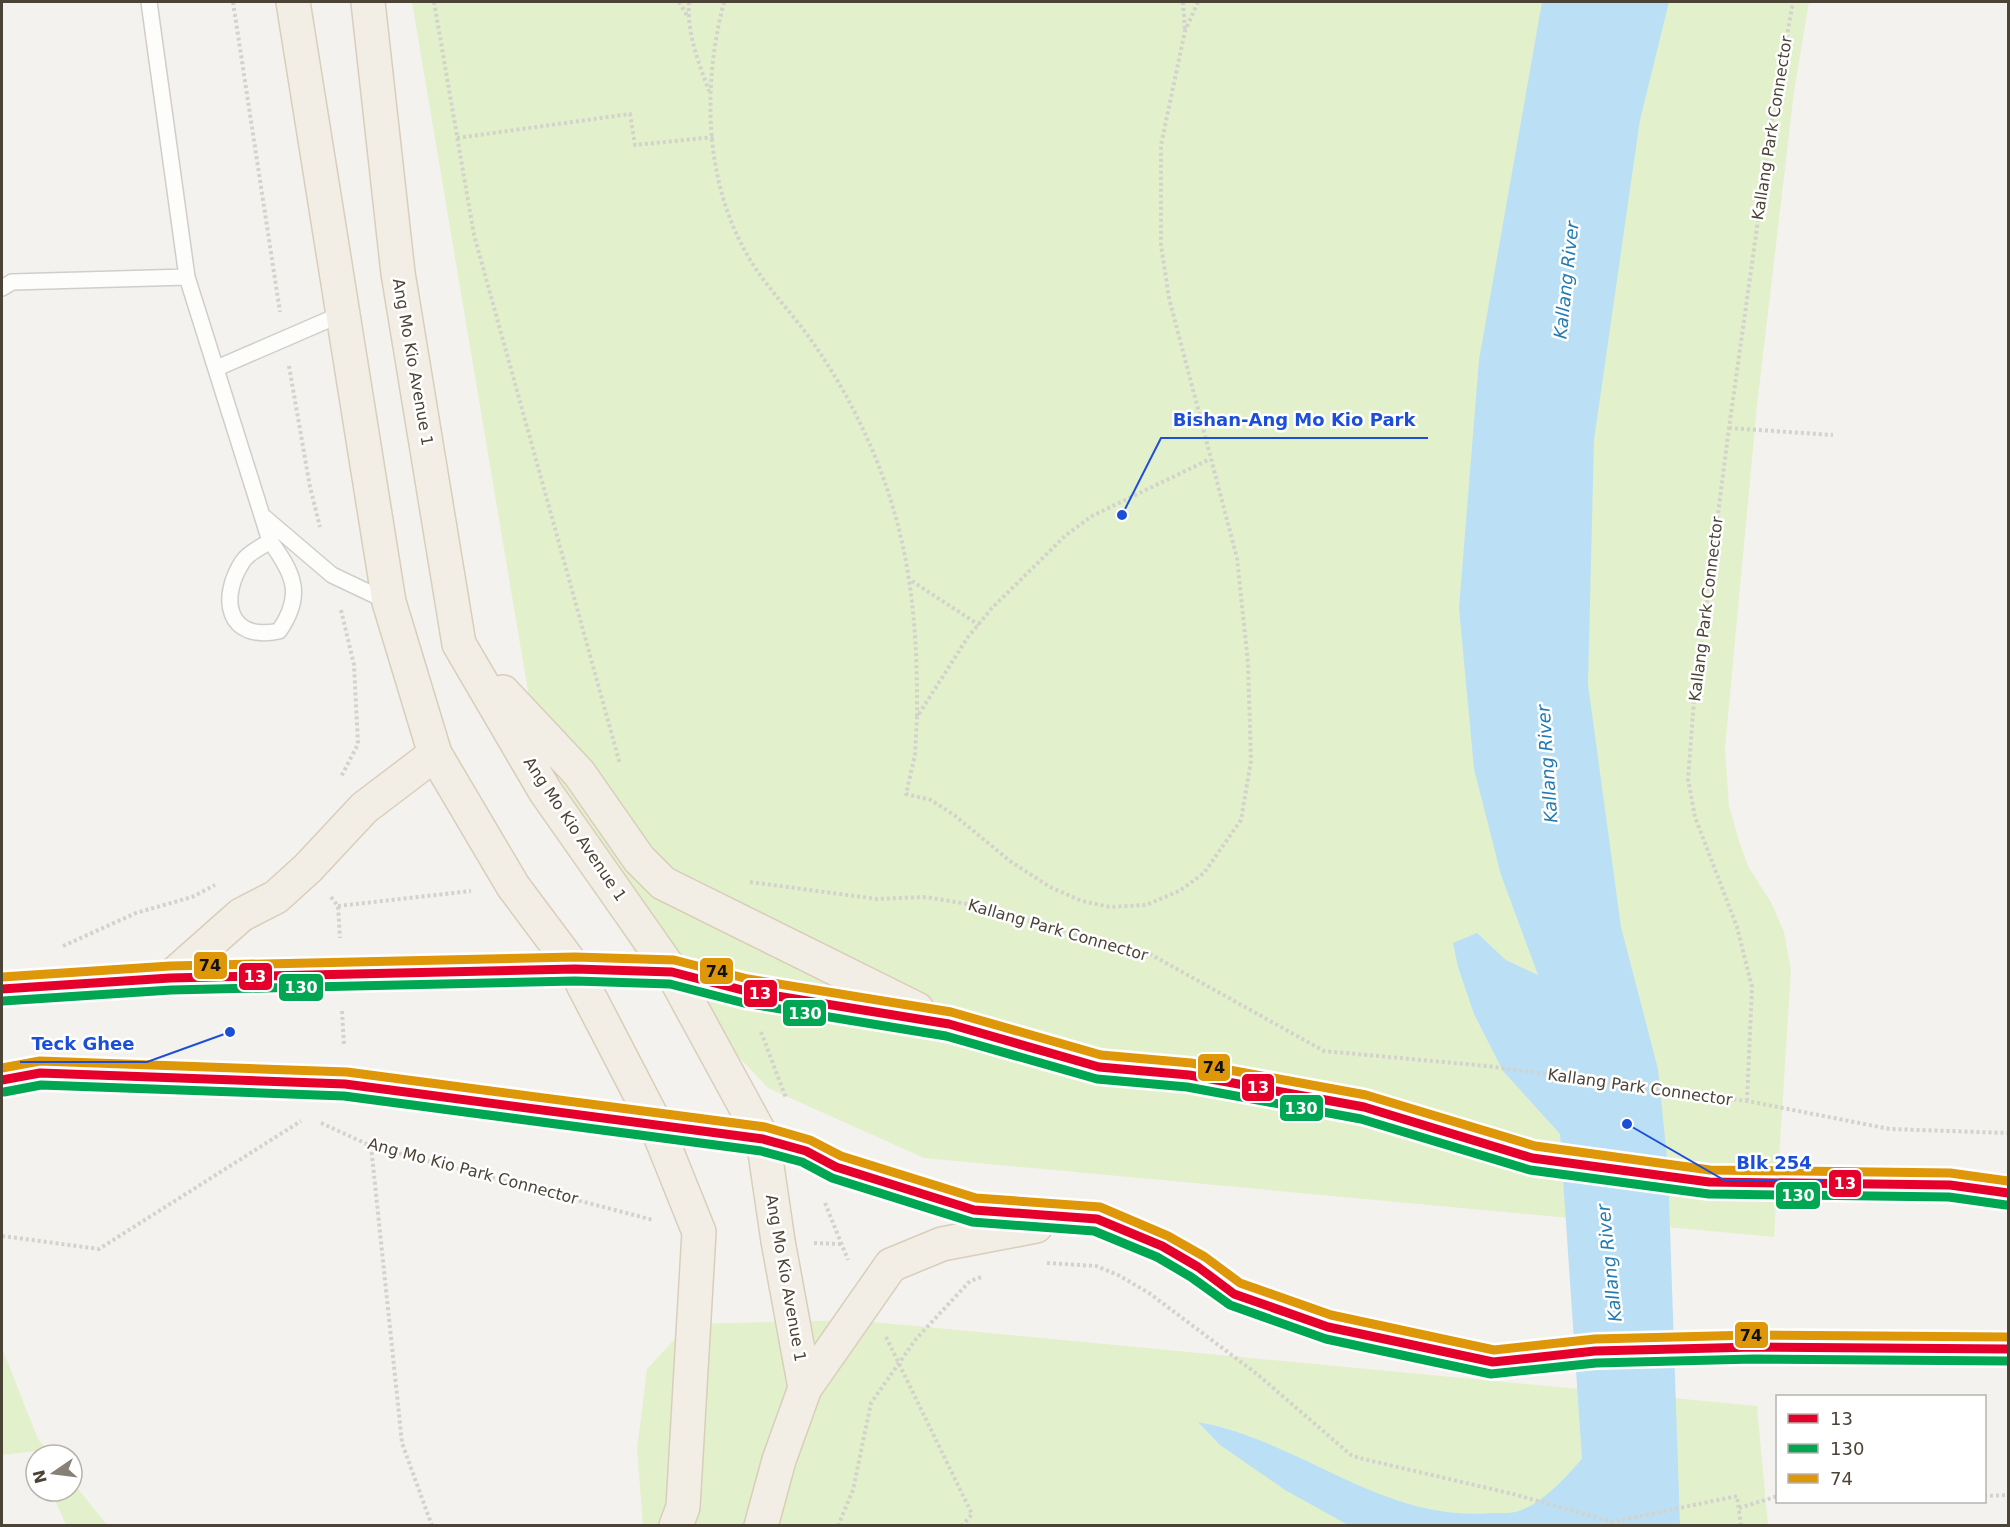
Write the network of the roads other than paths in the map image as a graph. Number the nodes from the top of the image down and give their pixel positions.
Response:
1 (149, 2) edge
2 (293, 2) edge
3 (368, 2) edge
4 (188, 277) junction
5 (2, 288) edge
6 (344, 312) junction
7 (217, 368) junction
8 (264, 517) junction
9 (270, 541) junction
10 (389, 602) junction
11 (459, 644) junction
12 (435, 754) junction
13 (575, 969) junction
14 (672, 972) junction
15 (170, 978) junction
16 (2, 989) edge
17 (949, 1024) junction
18 (2, 1080) edge
19 (656, 1125) junction
20 (763, 1139) junction
21 (2008, 1193) edge
22 (1098, 1219) junction
23 (2008, 1349) edge
24 (805, 1388) junction
25 (676, 1526) edge
26 (761, 1526) edge

1 - 4 lane
2 - 6 main road
3 - 11 main road, Ang Mo Kio Avenue 1
4 - 5 lane
4 - 7 lane
6 - 7 lane
6 - 10 main road
7 - 8 lane
8 - 9 lane
8 - 10 lane
9 - 9 lane
10 - 12 main road
11 - 14 main road, Ang Mo Kio Avenue 1
11 - 17 main road
12 - 13 main road
12 - 15 main road
13 - 14 main road
13 - 15 main road
13 - 19 main road
14 - 17 main road
14 - 20 main road, Ang Mo Kio Avenue 1
15 - 16 main road
17 - 21 main road
18 - 19 main road
19 - 20 main road
19 - 25 main road
20 - 22 main road
20 - 24 main road, Ang Mo Kio Avenue 1
22 - 23 main road
22 - 24 main road
24 - 26 main road

